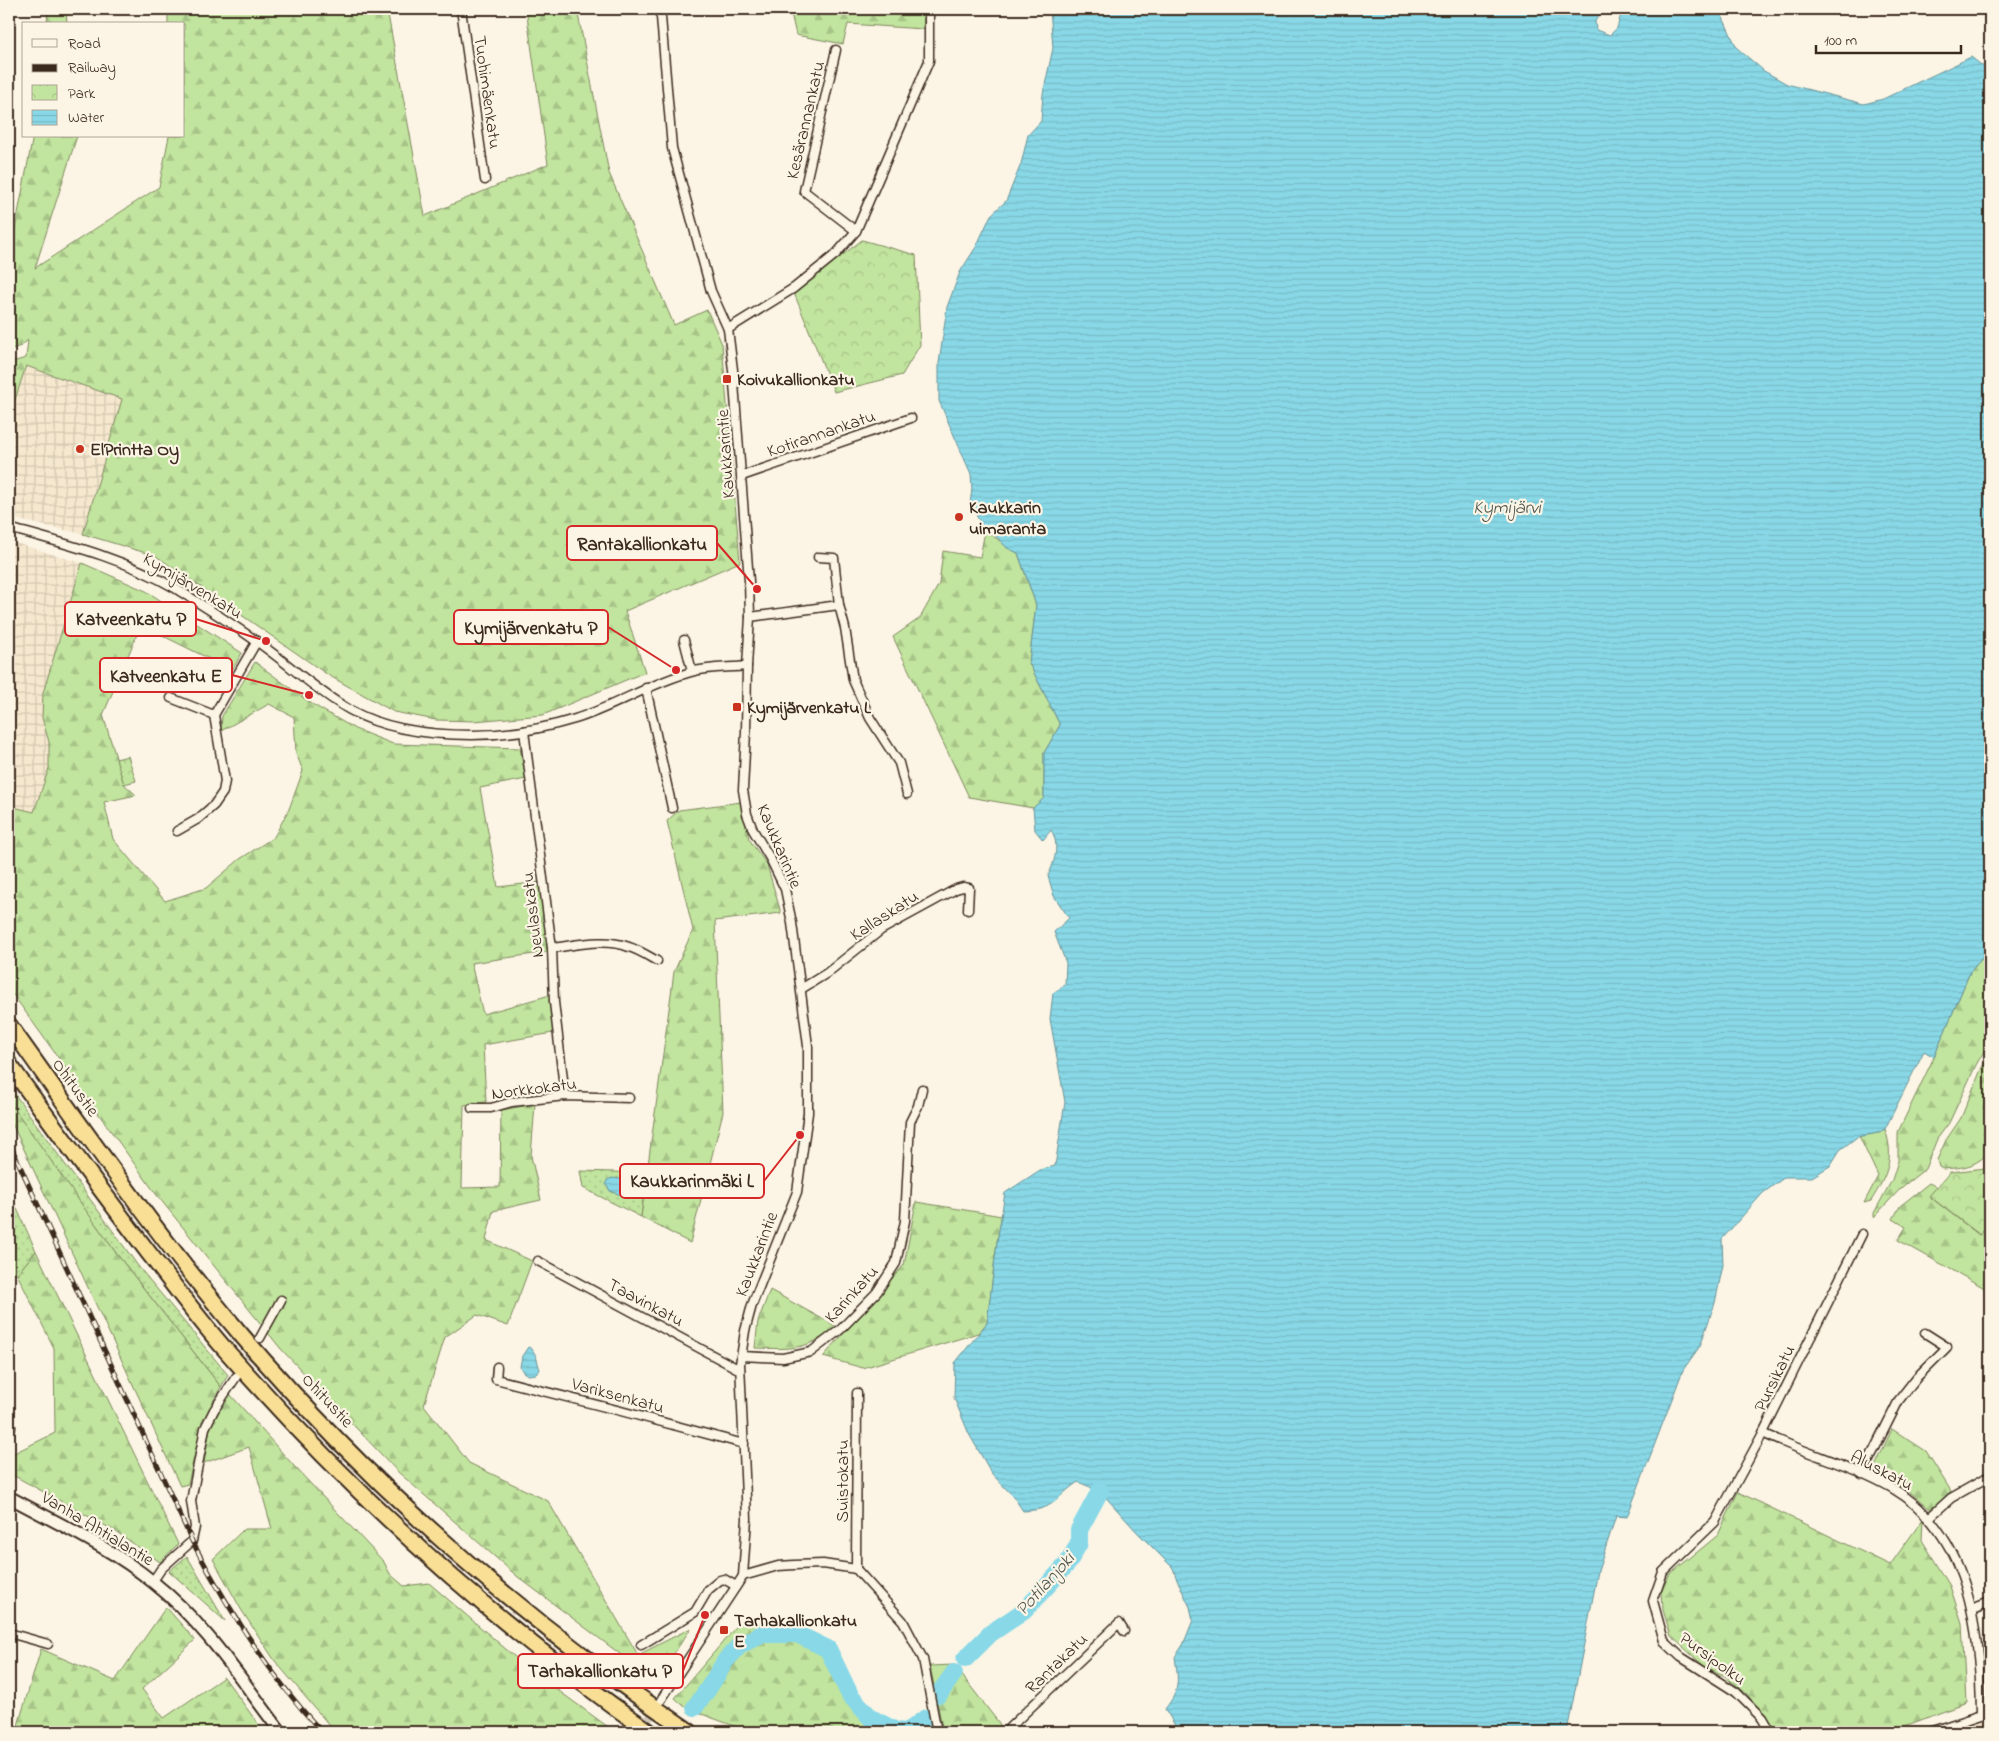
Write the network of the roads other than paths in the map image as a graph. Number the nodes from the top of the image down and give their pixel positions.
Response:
1 (461, 9) edge
2 (658, 9) edge
3 (929, 9) edge
4 (1800, 9) edge
5 (1811, 9) edge
6 (836, 50) dead end
7 (485, 180) dead end
8 (856, 230) junction
9 (728, 330) junction
10 (911, 418) dead end
11 (742, 476) junction
12 (9, 528) edge
13 (818, 557) dead end
14 (839, 605) junction
15 (750, 617) junction
16 (684, 640) dead end
17 (257, 641) junction
18 (747, 666) junction
19 (692, 671) junction
20 (646, 688) junction
21 (171, 698) dead end
22 (214, 715) junction
23 (524, 731) junction
24 (907, 794) dead end
25 (672, 808) dead end
26 (177, 831) dead end
27 (968, 910) dead end
28 (552, 948) junction
29 (657, 961) dead end
30 (801, 989) junction
31 (9, 1025) edge
32 (9, 1064) edge
33 (922, 1089) dead end
34 (565, 1096) junction
35 (629, 1098) dead end
36 (472, 1108) dead end
37 (1862, 1234) dead end
38 (538, 1261) dead end
39 (281, 1300) dead end
40 (1925, 1333) dead end
41 (260, 1338) tunnel mouth
42 (742, 1356) junction
43 (497, 1368) dead end
44 (740, 1370) junction
45 (236, 1378) tunnel mouth
46 (857, 1393) dead end
47 (1763, 1433) junction
48 (744, 1444) junction
49 (1862, 1474) junction
50 (1990, 1476) edge
51 (9, 1497) edge
52 (1930, 1518) junction
53 (1707, 1532) joint
54 (856, 1569) junction
55 (743, 1576) junction
56 (153, 1581) junction
57 (736, 1586) junction
58 (1990, 1602) edge
59 (1972, 1609) junction
60 (1124, 1632) dead end
61 (9, 1633) edge
62 (48, 1644) dead end
63 (641, 1645) dead end
64 (661, 1700) tunnel mouth
65 (1990, 1712) edge
66 (1981, 1714) junction
67 (281, 1732) edge
68 (650, 1732) edge
69 (690, 1732) edge
70 (937, 1732) edge
71 (1008, 1732) edge
72 (1770, 1732) edge
73 (1929, 1732) edge

1 - 7 street, Tuohimäenkatu
2 - 9 street, Kaukkarintie
3 - 8 street
4 - 5 street
6 - 8 street, Kesärannankatu
8 - 9 street
9 - 11 street, Kaukkarintie
10 - 11 street, Kotirannankatu
11 - 15 street, Kaukkarintie
12 - 17 street, Kymijärvenkatu
13 - 14 street
14 - 15 street
14 - 24 street
15 - 18 street, Kaukkarintie
16 - 19 street
17 - 22 street
17 - 23 street, Kymijärvenkatu
18 - 19 street, Kymijärvenkatu
18 - 30 street, Kaukkarintie
19 - 20 street, Kymijärvenkatu
20 - 23 street, Kymijärvenkatu
20 - 25 street
21 - 22 street
22 - 26 street
23 - 28 street, Neulaskatu
27 - 30 street, Kallaskatu
28 - 29 street
28 - 34 street, Neulaskatu
30 - 42 street, Kaukkarintie
31 - 69 highway, Ohitustie
32 - 68 highway
33 - 42 street, Karinkatu
34 - 35 street, Norkkokatu
34 - 36 street, Norkkokatu
37 - 47 street, Pursikatu
38 - 44 street, Taavinkatu
39 - 41 street
40 - 49 street
42 - 44 street, Kaukkarintie
43 - 48 street, Variksenkatu
44 - 48 street, Kaukkarintie
45 - 56 street
46 - 54 street, Suistokatu
47 - 49 street, Aluskatu
47 - 53 street, Pursikatu
48 - 55 street, Kaukkarintie
49 - 52 street, Aluskatu
50 - 52 street
51 - 56 street, Vanha Ahtialantie
52 - 59 street, Aluskatu
53 - 72 street, Pursipolku
54 - 55 street
54 - 70 street
55 - 57 street
56 - 67 street, Vanha Ahtialantie
57 - 63 street
57 - 64 street
58 - 59 street
59 - 66 street, Aluskatu
60 - 71 street, Rantakatu
61 - 62 street
65 - 66 street
66 - 73 street

